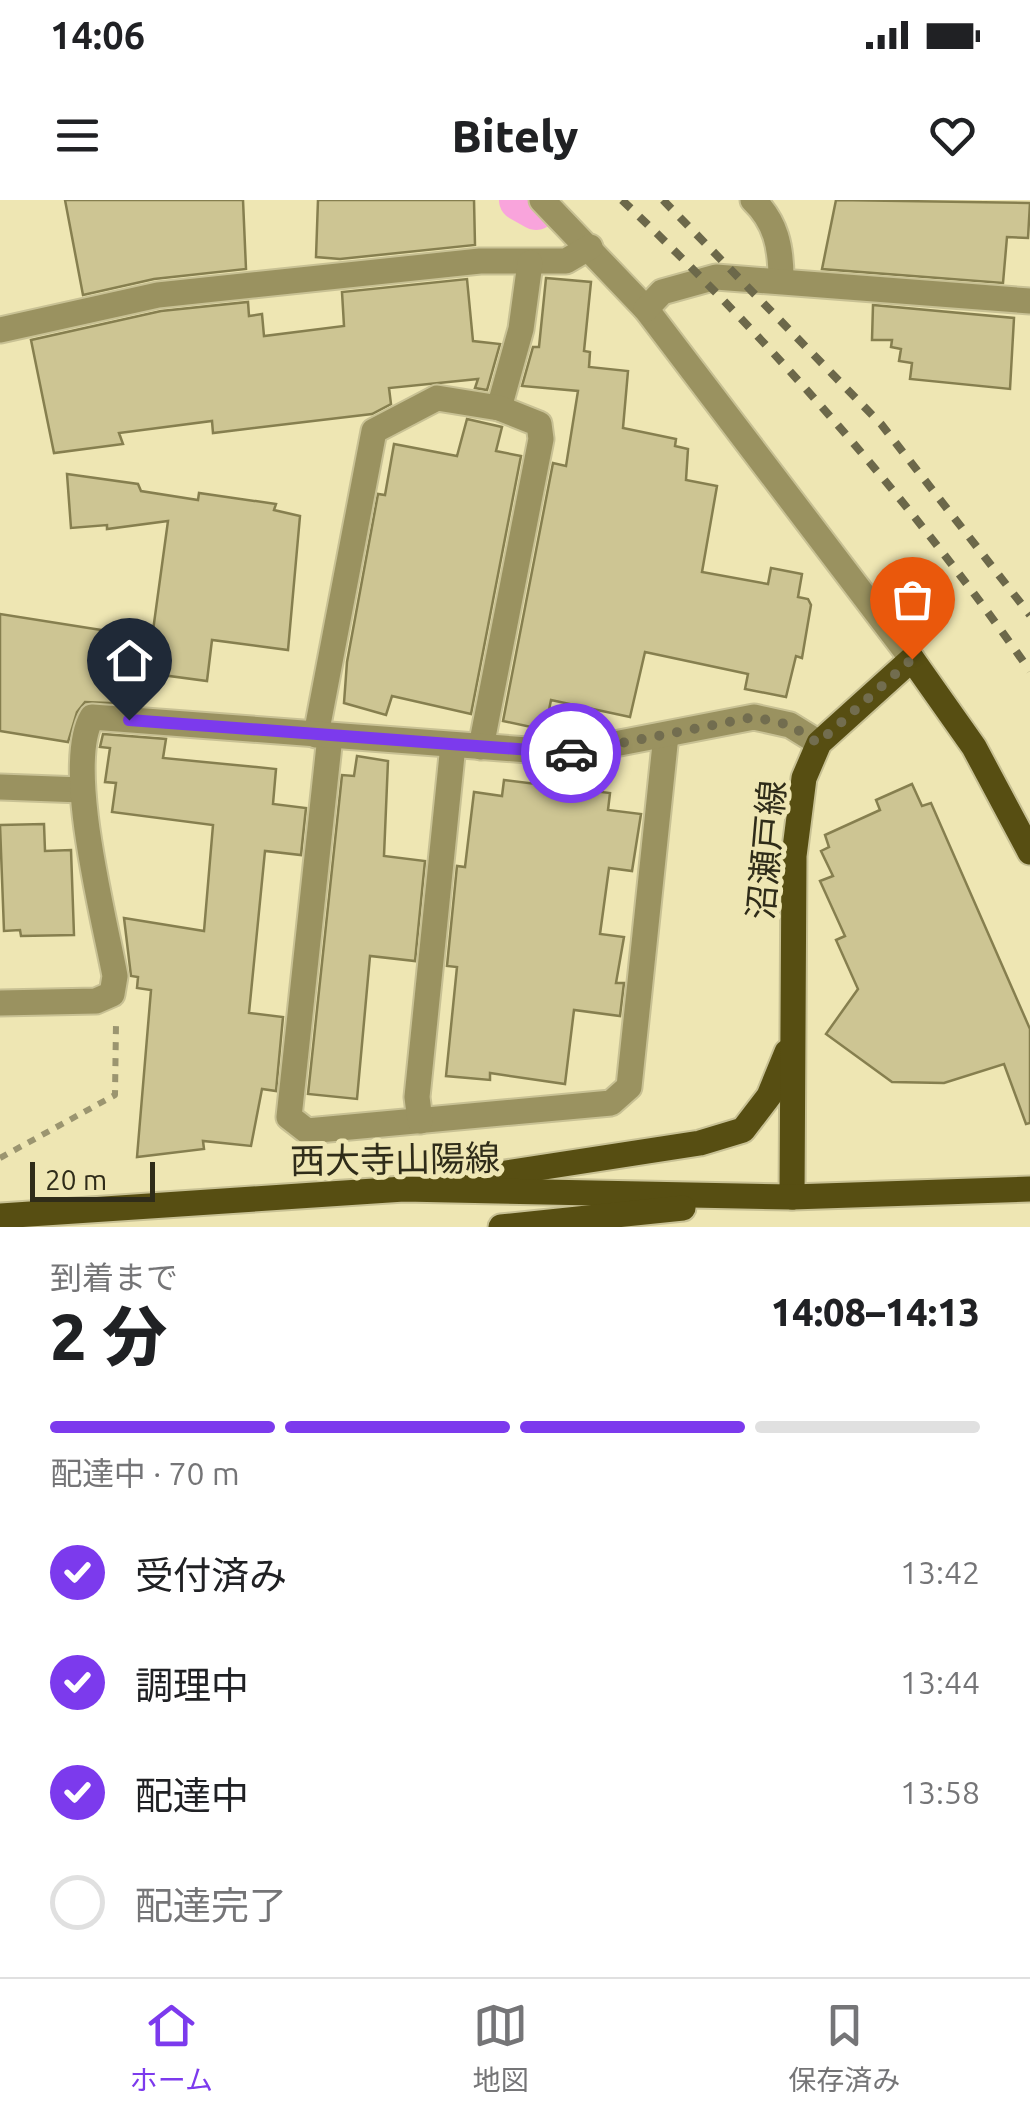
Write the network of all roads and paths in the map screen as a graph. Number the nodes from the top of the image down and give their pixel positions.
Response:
1 (542, 200) edge
2 (753, 200) edge
3 (590, 247) junction
4 (530, 263) junction
5 (780, 279) junction
6 (1030, 301) edge
7 (646, 309) junction
8 (0, 330) edge
9 (499, 408) junction
10 (912, 659) junction
11 (666, 735) junction
12 (323, 736) junction
13 (818, 743) junction
14 (453, 745) junction
15 (481, 747) junction
16 (0, 787) edge
17 (82, 790) junction
18 (1030, 852) edge
19 (112, 994) junction
20 (0, 1003) edge
21 (794, 1038) junction
22 (420, 1120) junction
23 (0, 1158) edge
24 (404, 1189) junction
25 (1030, 1189) edge
26 (792, 1197) junction
27 (0, 1216) edge
28 (501, 1227) edge

1 - 3 street
2 - 5 street
3 - 4 street
3 - 7 street
4 - 8 street
4 - 9 street
5 - 6 street
5 - 7 street
7 - 10 street
9 - 12 street
9 - 15 street
10 - 13 main road, 沼瀬戸線
10 - 18 main road
11 - 13 street
11 - 15 street
11 - 22 street
12 - 14 street
12 - 17 street
12 - 22 street
13 - 21 main road, 沼瀬戸線
14 - 15 street
14 - 22 street
16 - 17 street
17 - 19 street
19 - 20 street
19 - 23 path
21 - 24 main road
21 - 26 main road, 沼瀬戸線
24 - 26 main road, 西大寺山陽線
24 - 27 main road, 西大寺山陽線
25 - 26 main road, 西大寺山陽線
26 - 28 main road, 西大寺山陽線

